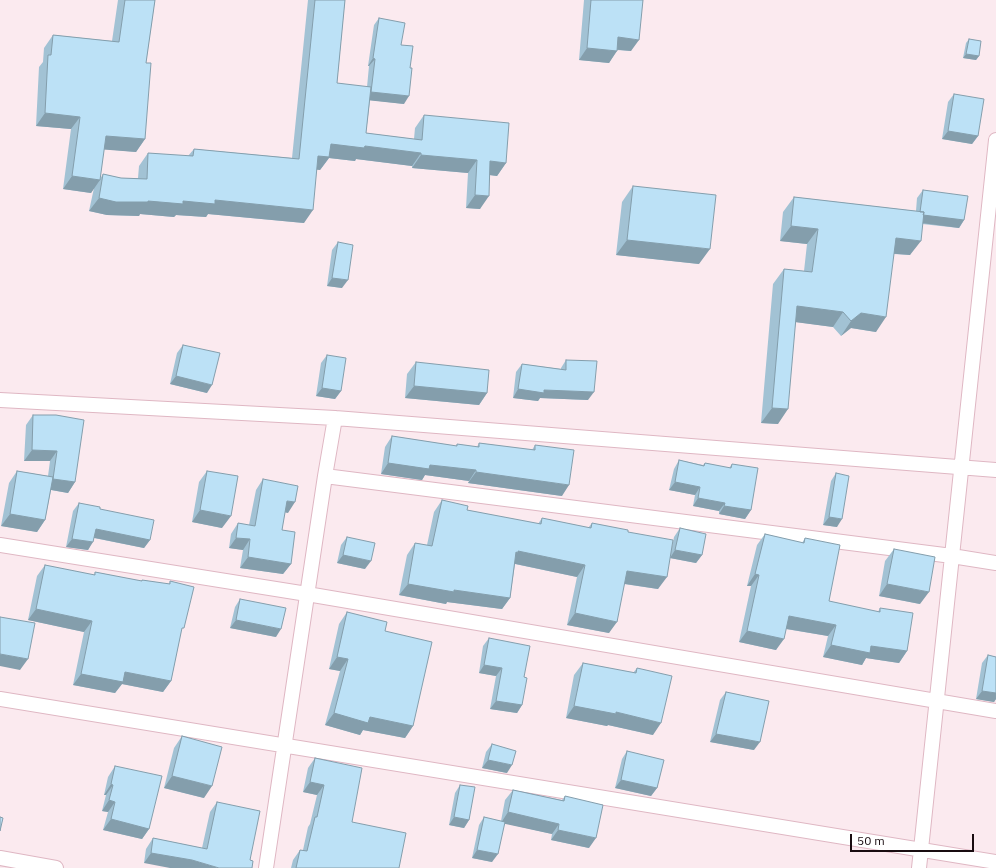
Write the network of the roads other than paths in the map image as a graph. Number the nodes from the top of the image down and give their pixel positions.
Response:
1 (996, 140) edge
2 (0, 400) edge
3 (334, 418) junction
4 (962, 467) junction
5 (996, 470) edge
6 (325, 476) junction
7 (0, 545) edge
8 (952, 556) junction
9 (996, 563) edge
10 (307, 594) junction
11 (0, 699) edge
12 (937, 701) junction
13 (996, 711) edge
14 (284, 746) junction
15 (921, 850) junction
16 (0, 858) edge
17 (996, 862) edge
18 (56, 868) edge
19 (266, 868) edge
20 (920, 868) edge

1 - 4 street
2 - 3 street
3 - 4 street
3 - 6 street
4 - 5 street
4 - 8 street
6 - 8 street
6 - 10 street
7 - 10 street
8 - 9 street
8 - 12 street
10 - 12 street
10 - 14 street
11 - 14 street
12 - 13 street
12 - 15 street
14 - 15 street
14 - 19 street
15 - 17 street
15 - 20 street
16 - 18 street

